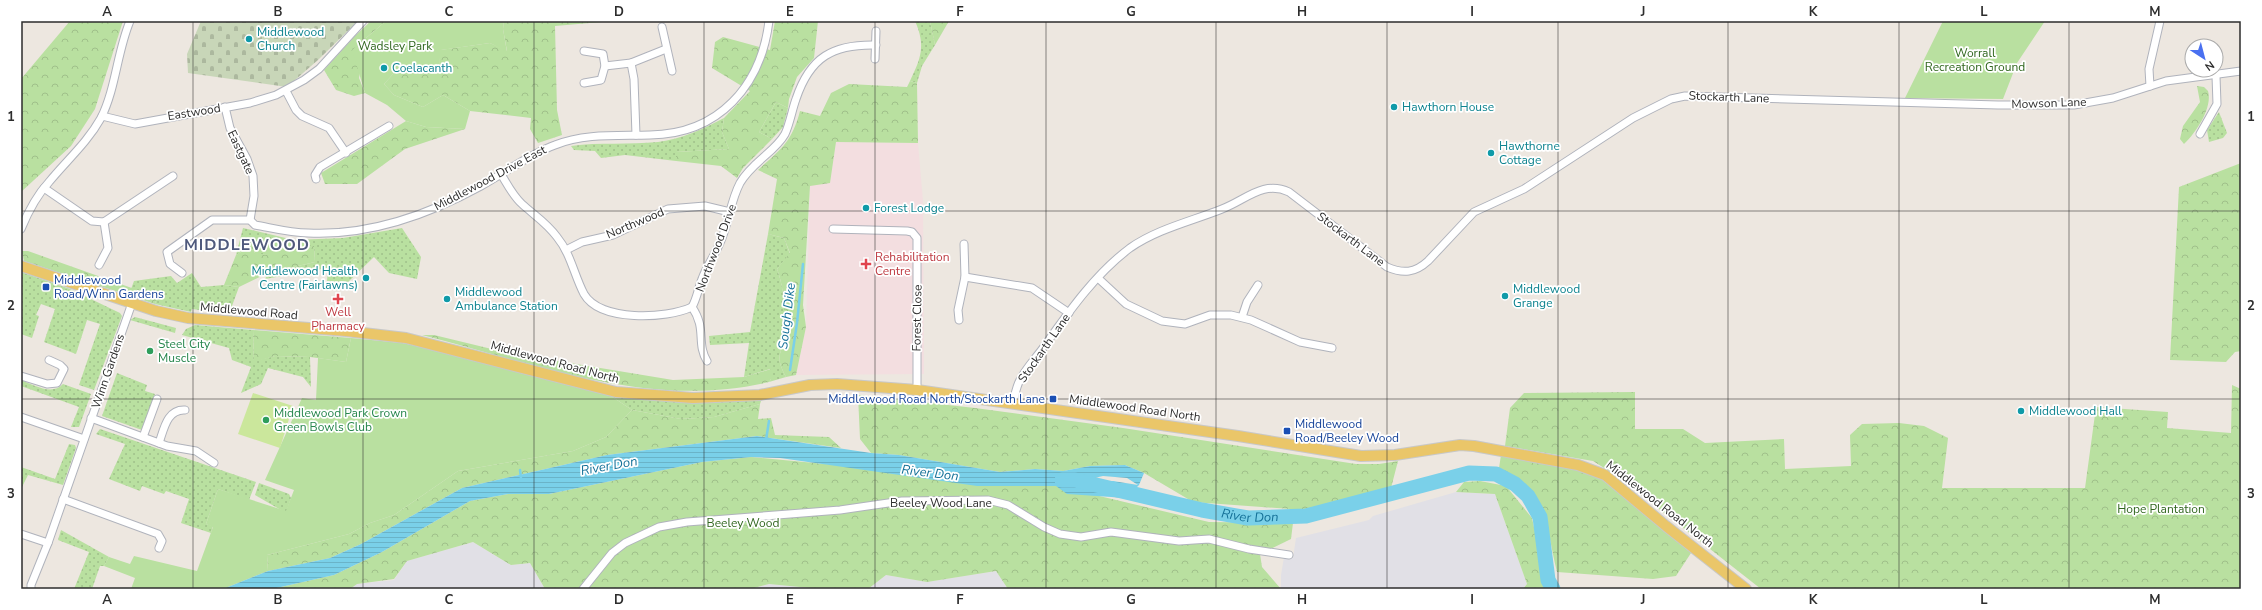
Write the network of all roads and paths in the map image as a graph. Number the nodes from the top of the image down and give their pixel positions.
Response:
1 (130, 21) edge
2 (363, 21) edge
3 (769, 21) edge
4 (2160, 21) edge
5 (662, 27) dead end
6 (876, 31) dead end
7 (876, 44) junction
8 (666, 49) junction
9 (584, 51) dead end
10 (875, 59) dead end
11 (631, 63) junction
12 (605, 66) junction
13 (672, 71) dead end
14 (2241, 72) edge
15 (2224, 75) edge
16 (2194, 78) edge
17 (2216, 78) edge
18 (584, 83) dead end
19 (2150, 86) junction
20 (286, 91) junction
21 (1853, 101) joint
22 (225, 107) junction
23 (102, 116) junction
24 (389, 126) dead end
25 (2200, 134) dead end
26 (636, 135) junction
27 (346, 153) junction
28 (501, 174) junction
29 (173, 176) dead end
30 (316, 179) dead end
31 (44, 188) junction
32 (730, 212) junction
33 (250, 220) junction
34 (104, 222) junction
35 (21, 229) edge
36 (833, 229) dead end
37 (964, 244) dead end
38 (566, 250) junction
39 (99, 265) dead end
40 (21, 266) edge
41 (182, 273) dead end
42 (965, 277) junction
43 (1098, 279) junction
44 (1258, 285) dead end
45 (132, 303) junction
46 (692, 307) junction
47 (1069, 313) junction
48 (1242, 317) junction
49 (960, 320) dead end
50 (1332, 348) dead end
51 (481, 356) joint
52 (48, 360) dead end
53 (707, 361) dead end
54 (21, 376) edge
55 (917, 390) junction
56 (158, 398) dead end
57 (1013, 403) junction
58 (185, 410) dead end
59 (21, 417) edge
60 (92, 418) junction
61 (143, 437) junction
62 (84, 439) junction
63 (159, 443) junction
64 (214, 464) dead end
65 (63, 499) junction
66 (21, 534) edge
67 (48, 543) junction
68 (159, 548) dead end
69 (1289, 556) dead end
70 (31, 589) edge
71 (582, 589) edge
72 (1746, 589) edge

1 - 23 street
2 - 20 street, Eastwood
3 - 26 street, Middlewood Drive East
4 - 19 street
5 - 8 street
6 - 7 street
7 - 10 street
7 - 32 street, Northwood Drive
8 - 11 street
8 - 13 street
9 - 12 street
11 - 12 street
11 - 26 street
12 - 18 street
14 - 15 street, Mowson Lane
16 - 19 street, Mowson Lane
17 - 25 street
19 - 21 street, Mowson Lane
20 - 22 street, Eastwood
20 - 27 street
21 - 43 street, Stockarth Lane
22 - 23 street, Eastwood
22 - 33 street, Eastgate
23 - 31 street
24 - 27 street
26 - 28 street, Middlewood Drive East
27 - 30 street
28 - 33 street, Middlewood Drive East
28 - 38 street, Northwood Drive
29 - 34 street
31 - 34 street
31 - 35 street
32 - 38 street, Northwood
32 - 46 street, Northwood Drive
33 - 41 street, Middlewood Drive East
34 - 39 street
36 - 55 street, Forest Close
37 - 42 street
38 - 46 street, Northwood Drive
40 - 45 main road, Middlewood Road
42 - 47 street
42 - 49 street
43 - 47 street, Stockarth Lane
43 - 48 street
44 - 48 street
45 - 51 main road, Middlewood Road
45 - 60 street, Winn Gardens
46 - 53 street, Northwood Drive
47 - 57 street, Stockarth Lane
48 - 50 street
51 - 55 main road, Middlewood Road North
52 - 54 street
55 - 57 main road, Middlewood Road North
56 - 61 street
57 - 72 main road, Middlewood Road North
58 - 63 street
59 - 62 street
60 - 61 street
60 - 62 street, Winn Gardens
61 - 63 street
62 - 65 street, Winn Gardens
63 - 64 street
65 - 67 street, Winn Gardens
65 - 68 street
66 - 67 street
67 - 70 street, Winn Gardens
69 - 71 street, Beeley Wood Lane

